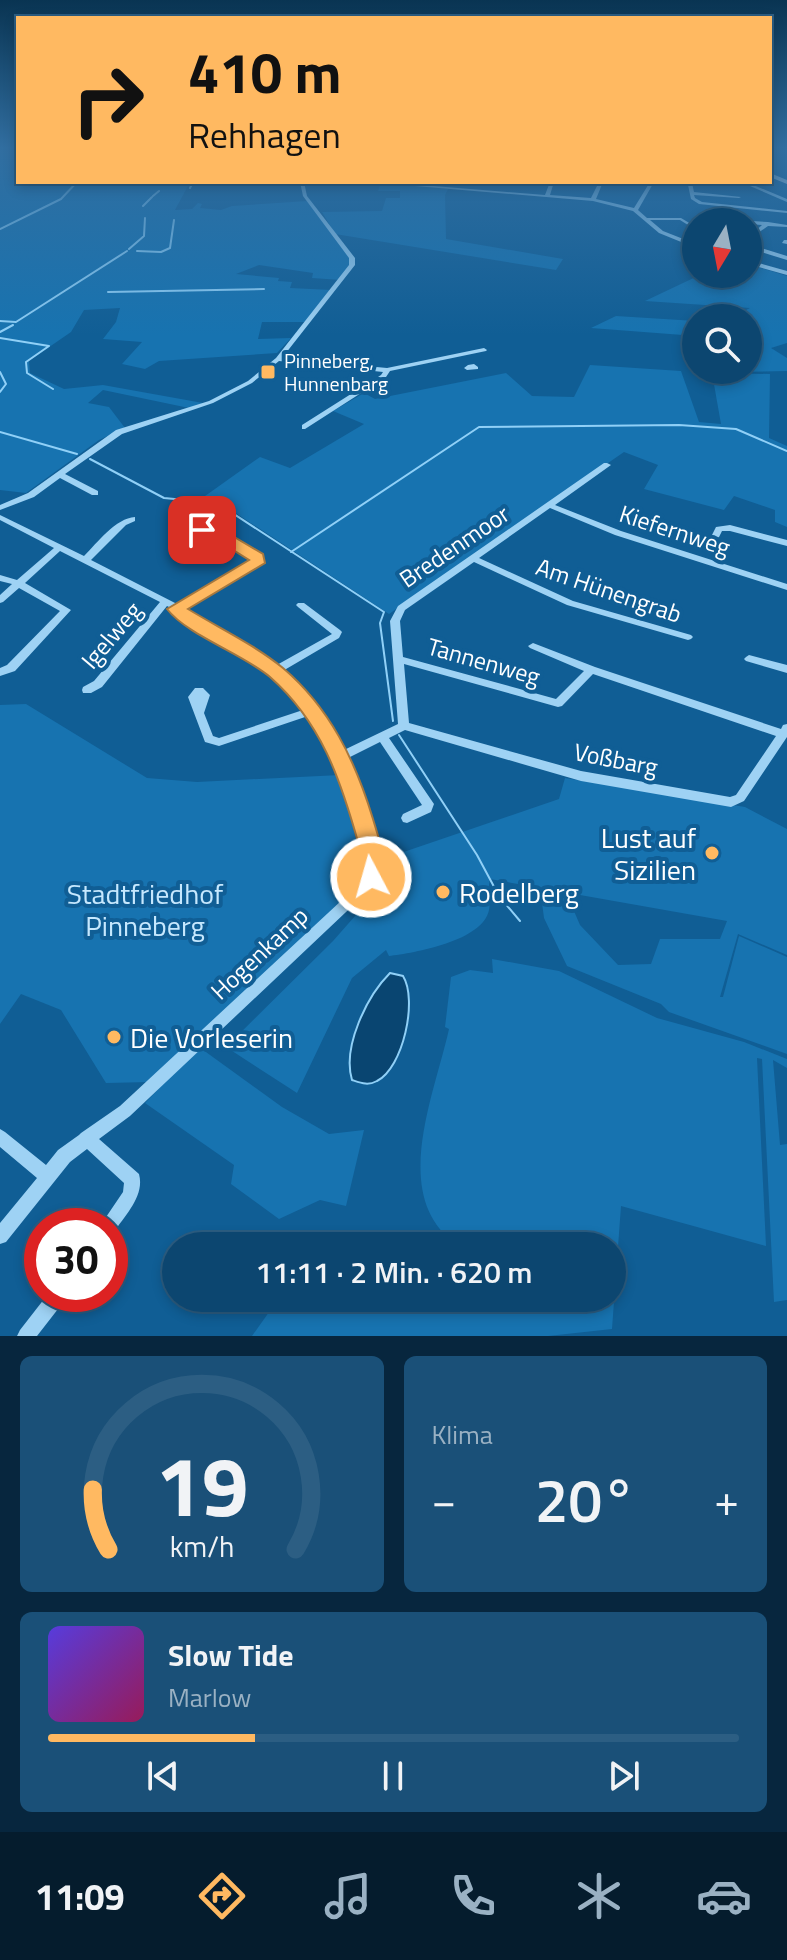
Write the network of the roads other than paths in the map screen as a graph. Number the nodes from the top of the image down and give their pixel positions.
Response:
1 (316, 210) edge
2 (635, 210) edge
3 (644, 219) junction
4 (682, 220) edge
5 (762, 223) edge
6 (768, 223) junction
7 (787, 226) edge
8 (762, 228) edge
9 (682, 241) edge
10 (762, 250) edge
11 (787, 258) edge
12 (762, 266) edge
13 (766, 267) junction
14 (787, 273) edge
15 (484, 350) dead end
16 (459, 355) junction
17 (278, 359) junction
18 (469, 366) dead end
19 (387, 370) junction
20 (305, 427) dead end
21 (607, 465) dead end
22 (60, 475) junction
23 (95, 493) dead end
24 (552, 506) junction
25 (0, 508) edge
26 (0, 517) edge
27 (132, 519) dead end
28 (202, 530) dead end
29 (716, 535) dead end
30 (787, 543) edge
31 (59, 548) junction
32 (475, 559) junction
33 (84, 561) junction
34 (0, 578) edge
35 (18, 583) junction
36 (787, 587) edge
37 (0, 600) edge
38 (164, 603) junction
39 (301, 605) dead end
40 (175, 609) junction
41 (688, 637) dead end
42 (533, 646) dead end
43 (398, 659) junction
44 (749, 659) dead end
45 (787, 669) edge
46 (591, 670) junction
47 (275, 671) junction
48 (0, 672) edge
49 (87, 690) dead end
50 (314, 710) junction
51 (199, 713) dead end
52 (404, 726) junction
53 (785, 731) edge
54 (382, 736) junction
55 (342, 756) junction
56 (407, 818) dead end
57 (0, 1137) edge
58 (86, 1138) junction
59 (47, 1176) junction
60 (121, 1208) edge
61 (0, 1236) edge
62 (45, 1312) edge
63 (26, 1336) edge

1 - 17 street
2 - 3 street
3 - 4 street
3 - 9 street
5 - 6 street
6 - 7 street
6 - 8 street
10 - 11 street
11 - 13 street
12 - 13 street
13 - 14 street
15 - 16 street
16 - 18 street
16 - 19 street
17 - 19 street
17 - 22 street
19 - 20 street
21 - 24 street, Bredenmoor
22 - 23 street
22 - 25 street
24 - 32 street, Bredenmoor
24 - 36 street, Kiefernweg
26 - 31 street, Hogenkamp
27 - 33 street
28 - 40 street
29 - 30 street, Kiefernweg
31 - 33 street, Hogenkamp
31 - 35 street
32 - 41 street, Am Hünengrab
32 - 43 street, Bredenmoor
33 - 38 street, Hogenkamp
34 - 35 street
35 - 37 street
35 - 48 street
38 - 40 street, Hogenkamp
38 - 49 street, Igelweg
39 - 47 street
40 - 47 street, Hogenkamp
42 - 46 street, Tannenweg
43 - 46 street, Tannenweg
43 - 52 street, Bredenmoor
44 - 45 street
46 - 53 street, Tannenweg
47 - 50 street, Hogenkamp
50 - 51 street
50 - 55 street, Hogenkamp
52 - 53 street, Voßbarg
52 - 54 street
54 - 55 street
54 - 56 street
55 - 58 street, Hogenkamp
57 - 59 street
58 - 59 street, Hogenkamp
58 - 60 street
59 - 61 street, Hogenkamp
62 - 63 street

